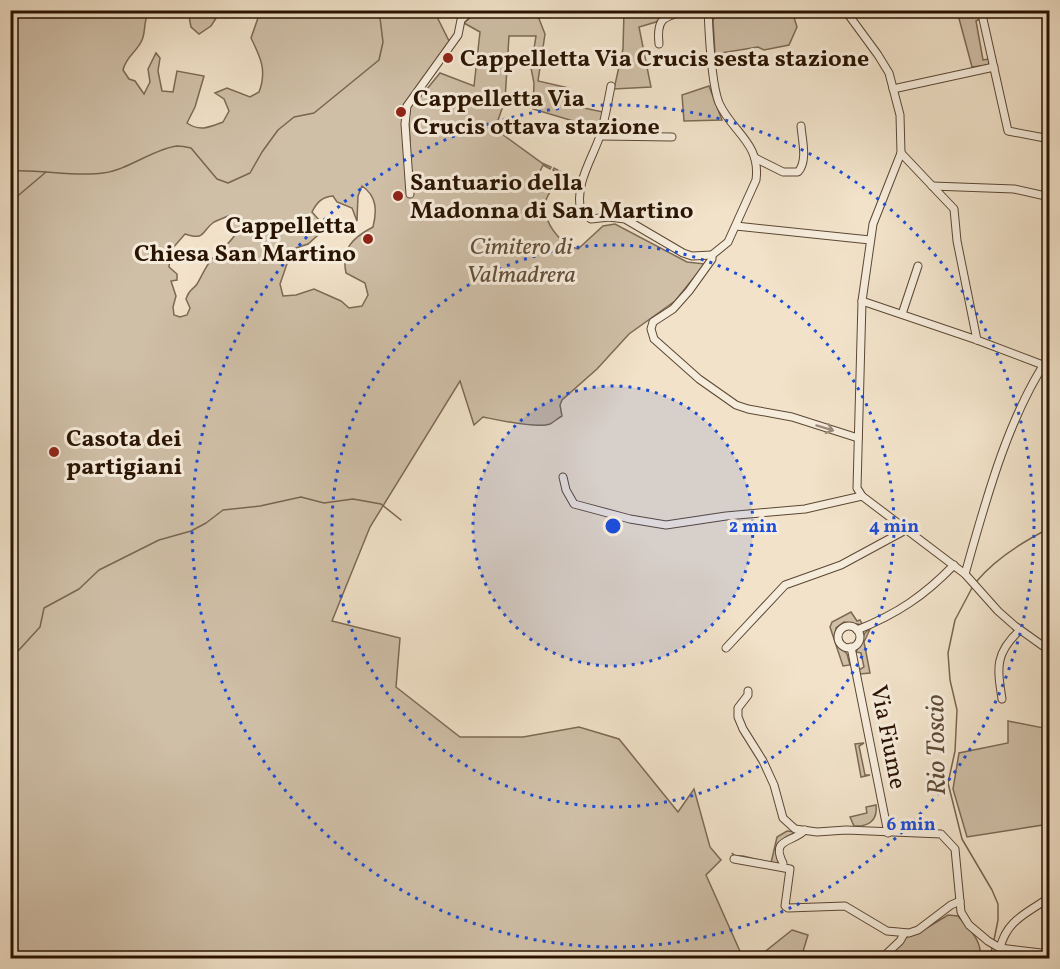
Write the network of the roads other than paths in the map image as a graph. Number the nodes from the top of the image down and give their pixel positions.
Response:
1 (472, 10) edge
2 (689, 10) edge
3 (708, 10) edge
4 (981, 10) edge
5 (845, 11) edge
6 (679, 12) edge
7 (659, 44) dead end
8 (994, 67) junction
9 (610, 86) dead end
10 (893, 89) junction
11 (801, 126) dead end
12 (600, 136) junction
13 (672, 137) dead end
14 (1050, 140) edge
15 (901, 153) junction
16 (755, 158) junction
17 (932, 186) junction
18 (410, 194) dead end
19 (1050, 197) edge
20 (736, 226) junction
21 (870, 240) junction
22 (712, 255) junction
23 (918, 266) dead end
24 (862, 301) junction
25 (902, 314) junction
26 (977, 340) junction
27 (1050, 355) edge
28 (1043, 365) junction
29 (858, 438) junction
30 (563, 477) dead end
31 (862, 496) junction
32 (905, 528) junction
33 (954, 565) junction
34 (965, 574) junction
35 (857, 630) junction
36 (1020, 630) junction
37 (851, 647) junction
38 (726, 648) dead end
39 (1050, 651) edge
40 (748, 691) dead end
41 (1002, 699) dead end
42 (805, 830) junction
43 (888, 833) junction
44 (734, 859) dead end
45 (783, 863) dead end
46 (1050, 884) edge
47 (1048, 899) edge
48 (960, 901) junction
49 (904, 934) junction
50 (998, 947) junction
51 (1050, 954) edge
52 (882, 958) edge

1 - 18 street
2 - 6 street
3 - 16 street
4 - 8 street
5 - 10 street
6 - 7 street
8 - 10 street
8 - 14 street
9 - 12 street
10 - 15 street
11 - 16 street
12 - 13 street
12 - 22 street
15 - 17 street
15 - 21 street
16 - 20 street
17 - 19 street
17 - 26 street
20 - 21 street
20 - 22 street
21 - 24 street
22 -> 29 street
23 - 25 street
24 - 25 street
24 - 29 street
25 - 26 street
26 - 28 street
27 - 28 street
28 - 34 street
29 - 31 street
30 - 31 street
31 - 32 street
32 - 33 street
32 - 38 street
33 - 34 street
33 - 35 street
34 - 36 street
35 - 37 street
35 - 37 street
36 - 39 street
36 - 41 street
37 - 43 street, Via Fiume
40 - 42 street
42 - 43 street
42 - 45 street
43 - 48 street
44 - 49 street
46 - 47 street
47 - 50 street
48 - 49 street
48 - 50 street
49 - 52 street
50 - 51 street

